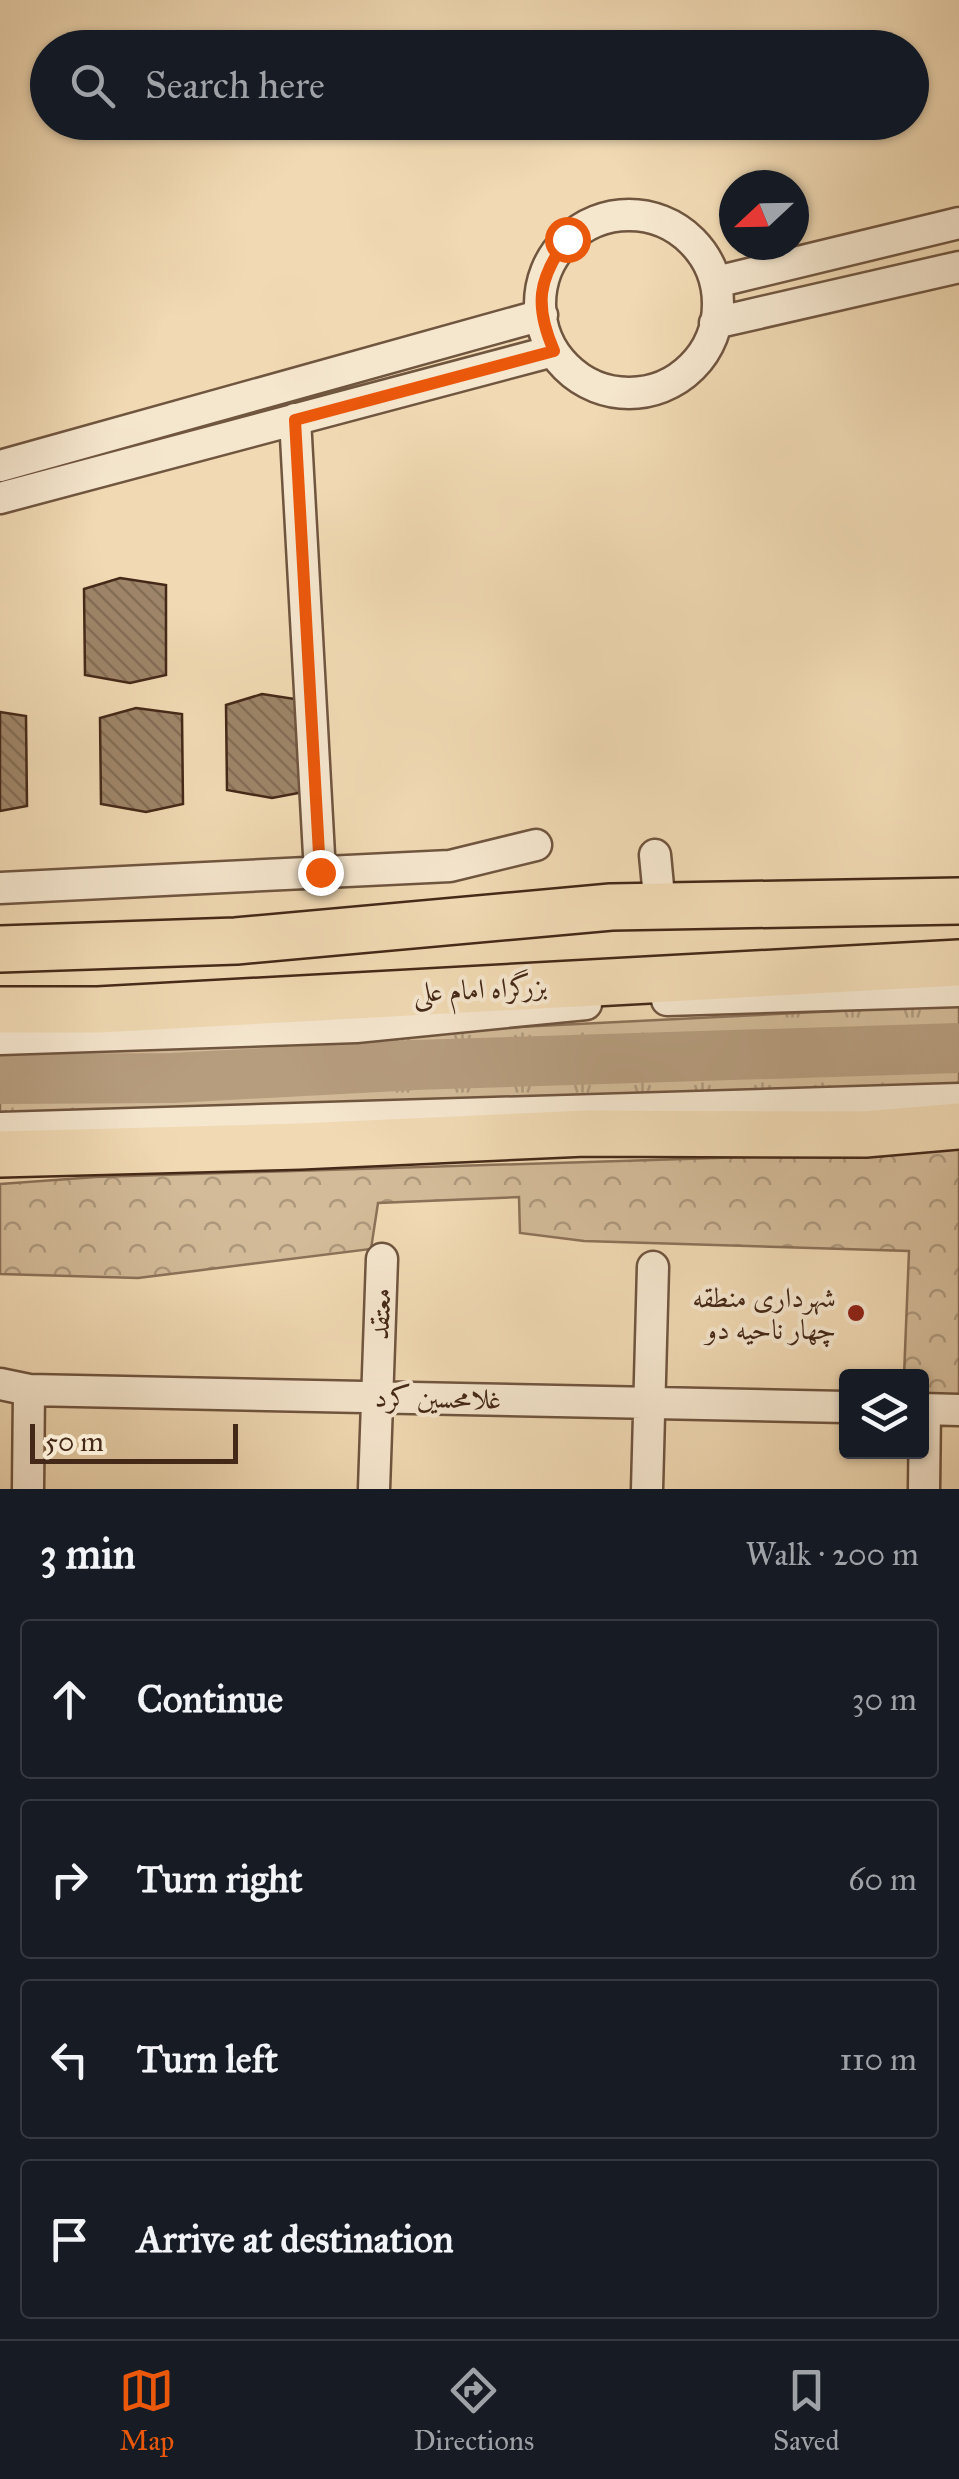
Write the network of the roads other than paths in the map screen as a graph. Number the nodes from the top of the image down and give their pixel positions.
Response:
1 (959, 224) edge
2 (959, 267) edge
3 (716, 282) junction
4 (542, 316) junction
5 (716, 323) junction
6 (554, 351) junction
7 (295, 420) junction
8 (0, 466) edge
9 (0, 498) edge
10 (536, 845) dead end
11 (654, 854) dead end
12 (320, 872) junction
13 (0, 888) edge
14 (959, 902) edge
15 (660, 906) junction
16 (0, 949) edge
17 (959, 963) edge
18 (959, 991) edge
19 (0, 1010) edge
20 (0, 1039) edge
21 (959, 1099) edge
22 (959, 1126) edge
23 (0, 1128) edge
24 (0, 1154) edge
25 (382, 1258) dead end
26 (653, 1267) dead end
27 (15, 1387) edge
28 (376, 1397) junction
29 (648, 1403) junction
30 (839, 1407) edge
31 (929, 1409) edge
32 (959, 1410) edge
33 (924, 1459) edge
34 (28, 1489) edge
35 (374, 1489) edge
36 (647, 1489) edge
37 (924, 1489) edge

1 - 3 street
2 - 5 street
3 - 4 street
3 - 5 street
4 - 6 street
4 - 8 street
5 - 6 street
6 - 7 street
7 - 9 street
7 - 12 street
10 - 12 street
11 - 15 street
12 - 13 street
14 - 15 highway
15 - 16 highway
17 - 19 highway, بزرگراه امام علی
18 - 20 street
21 - 23 street
22 - 24 highway
25 - 28 street, معتقد
26 - 29 street
27 - 28 street, غلامحسین کرد
27 - 34 street
28 - 29 street, غلامحسین کرد
28 - 35 street, معتقد
29 - 30 street, غلامحسین کرد
29 - 36 street
31 - 32 street
33 - 37 street

